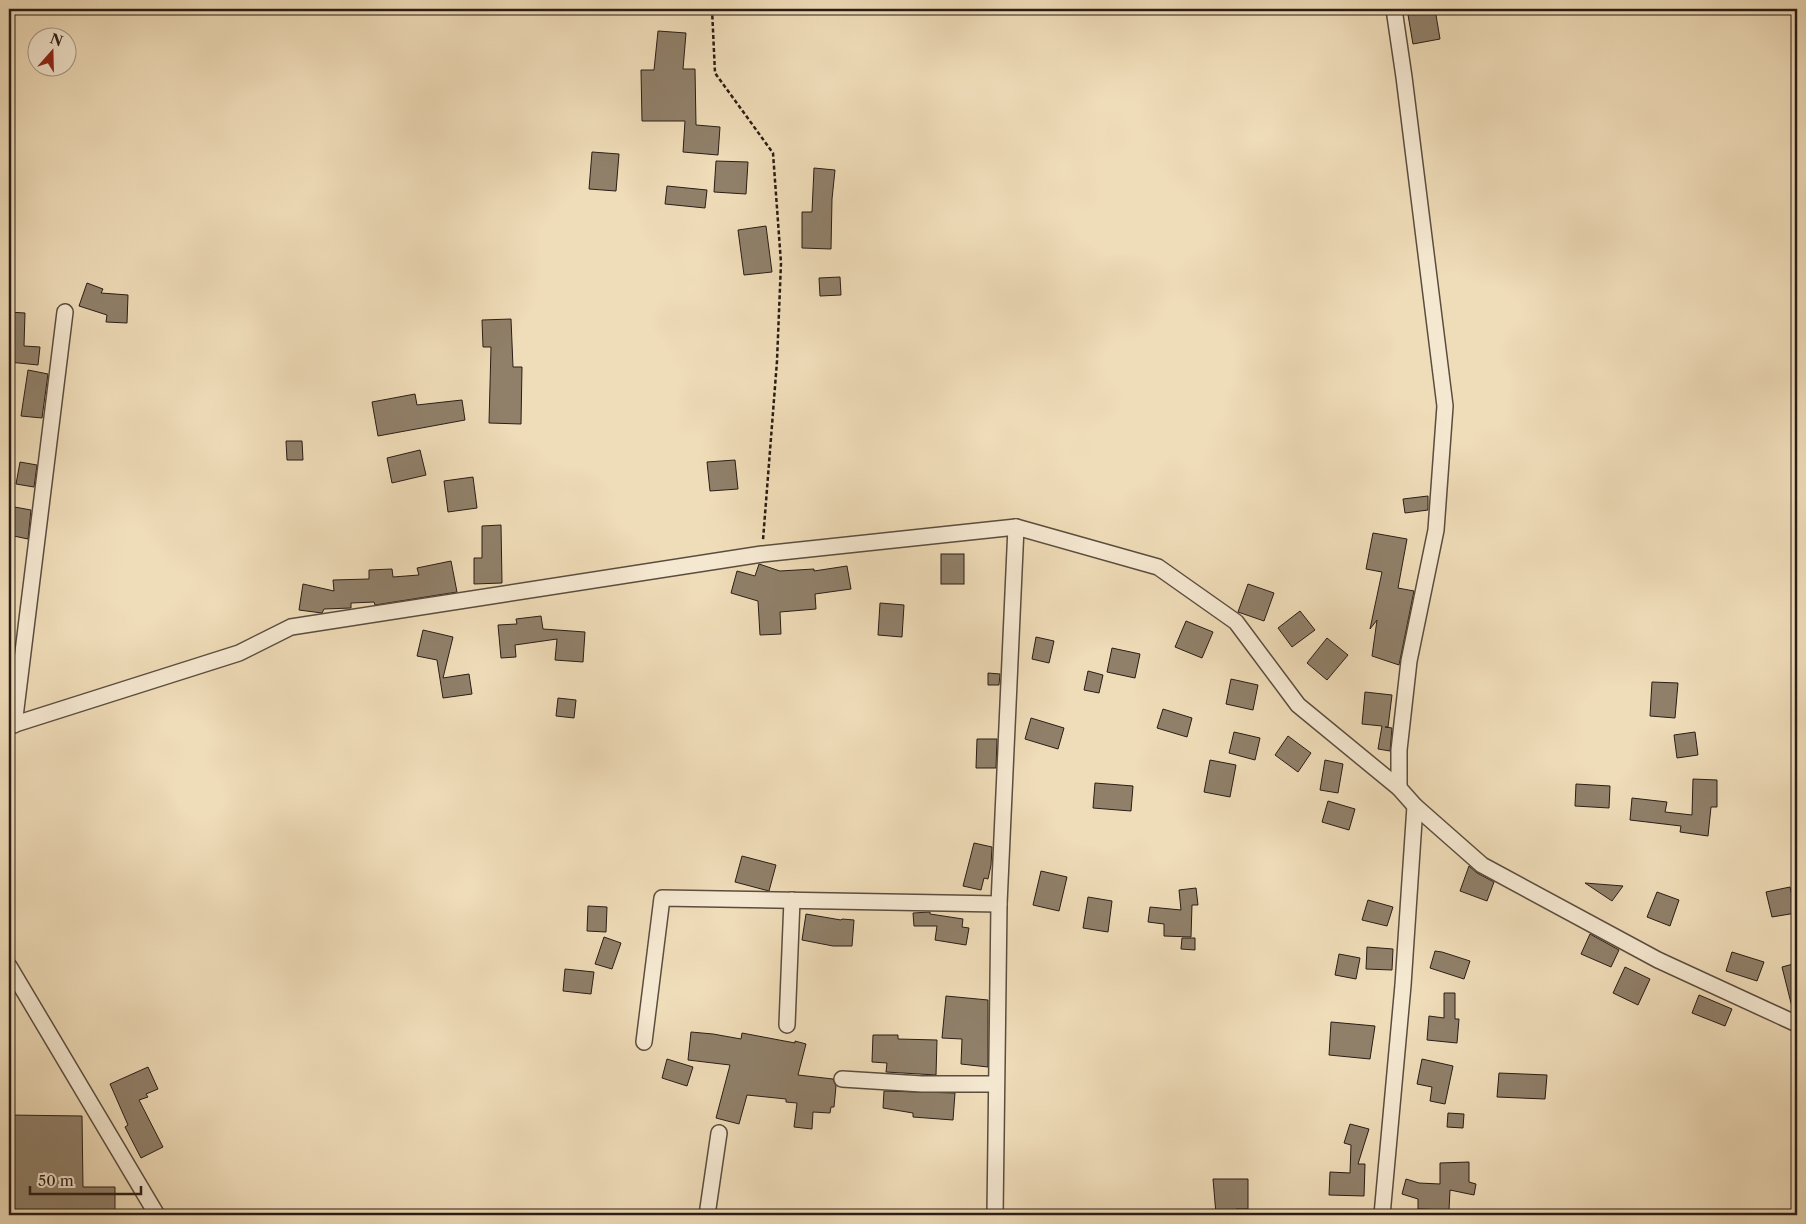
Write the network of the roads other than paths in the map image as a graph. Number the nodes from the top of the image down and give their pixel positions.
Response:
1 (1394, 9) edge
2 (65, 312) dead end
3 (1016, 527) junction
4 (11, 726) edge
5 (1399, 788) junction
6 (1415, 806) junction
7 (792, 900) junction
8 (999, 904) junction
9 (9, 966) edge
10 (1797, 1024) edge
11 (787, 1025) dead end
12 (644, 1042) dead end
13 (842, 1079) dead end
14 (996, 1084) junction
15 (719, 1133) dead end
16 (156, 1215) edge
17 (707, 1215) edge
18 (995, 1215) edge
19 (1382, 1215) edge

1 - 5 street
2 - 4 street
3 - 4 street
3 - 5 street
3 - 8 street
5 - 6 street
6 - 10 street
6 - 19 street
7 - 8 street
7 - 11 street
7 - 12 street
8 - 14 street
9 - 16 street
13 - 14 street
14 - 18 street
15 - 17 street

